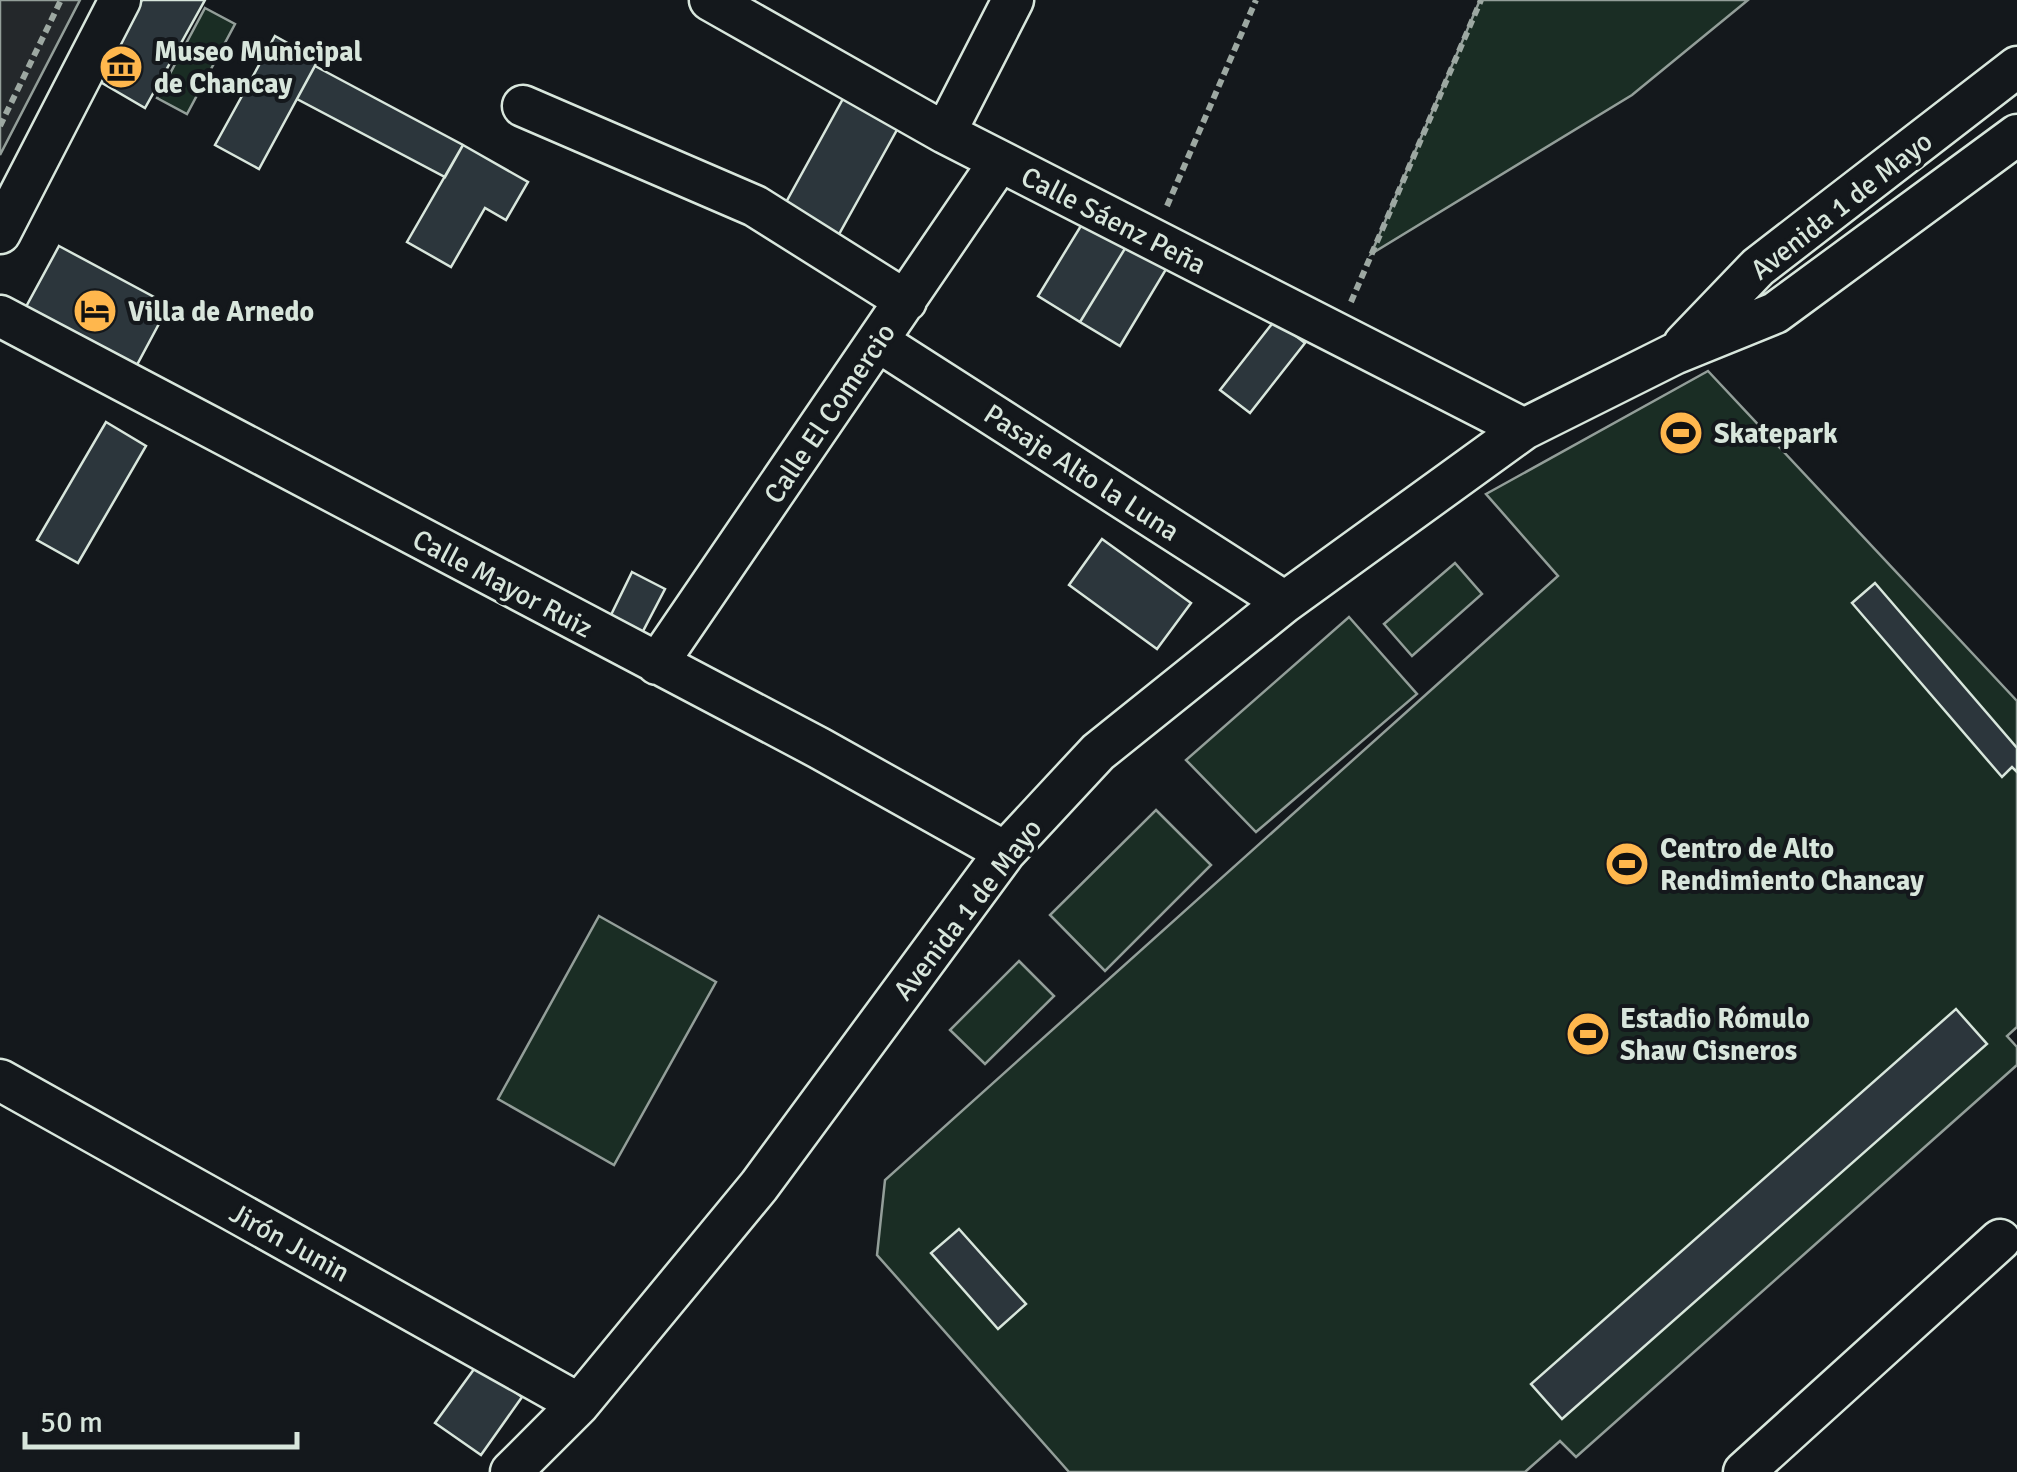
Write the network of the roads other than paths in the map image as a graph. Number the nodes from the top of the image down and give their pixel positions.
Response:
1 (120, 0) edge
2 (710, 0) edge
3 (1012, 0) edge
4 (2017, 66) edge
5 (523, 106) dead end
6 (945, 133) junction
7 (2017, 136) edge
8 (1000, 161) junction
9 (0, 233) edge
10 (906, 301) junction
11 (0, 316) edge
12 (878, 342) junction
13 (1674, 354) junction
14 (1524, 429) junction
15 (1285, 602) junction
16 (657, 664) junction
17 (1005, 852) junction
18 (0, 1080) edge
19 (2000, 1240) dead end
20 (579, 1404) junction
21 (511, 1472) edge
22 (1744, 1472) edge

1 - 9 street
2 - 6 street, Calle Sáenz Peña
3 - 6 street
4 - 13 street, Avenida 1 de Mayo
5 - 10 street
6 - 8 street, Calle Sáenz Peña
7 - 13 street, Avenida 1 de Mayo
8 - 10 street, Calle El Comercio
8 - 14 street, Calle Sáenz Peña
10 - 12 street, Calle El Comercio
11 - 16 street, Calle Mayor Ruiz
12 - 15 street, Pasaje Alto la Luna
12 - 16 street, Calle El Comercio
13 - 14 street, Avenida 1 de Mayo
14 - 15 street, Avenida 1 de Mayo
15 - 17 street, Avenida 1 de Mayo
16 - 17 street, Calle Mayor Ruiz
17 - 20 street, Avenida 1 de Mayo
18 - 20 street, Jirón Junin
19 - 22 street
20 - 21 street, Avenida 1 de Mayo

